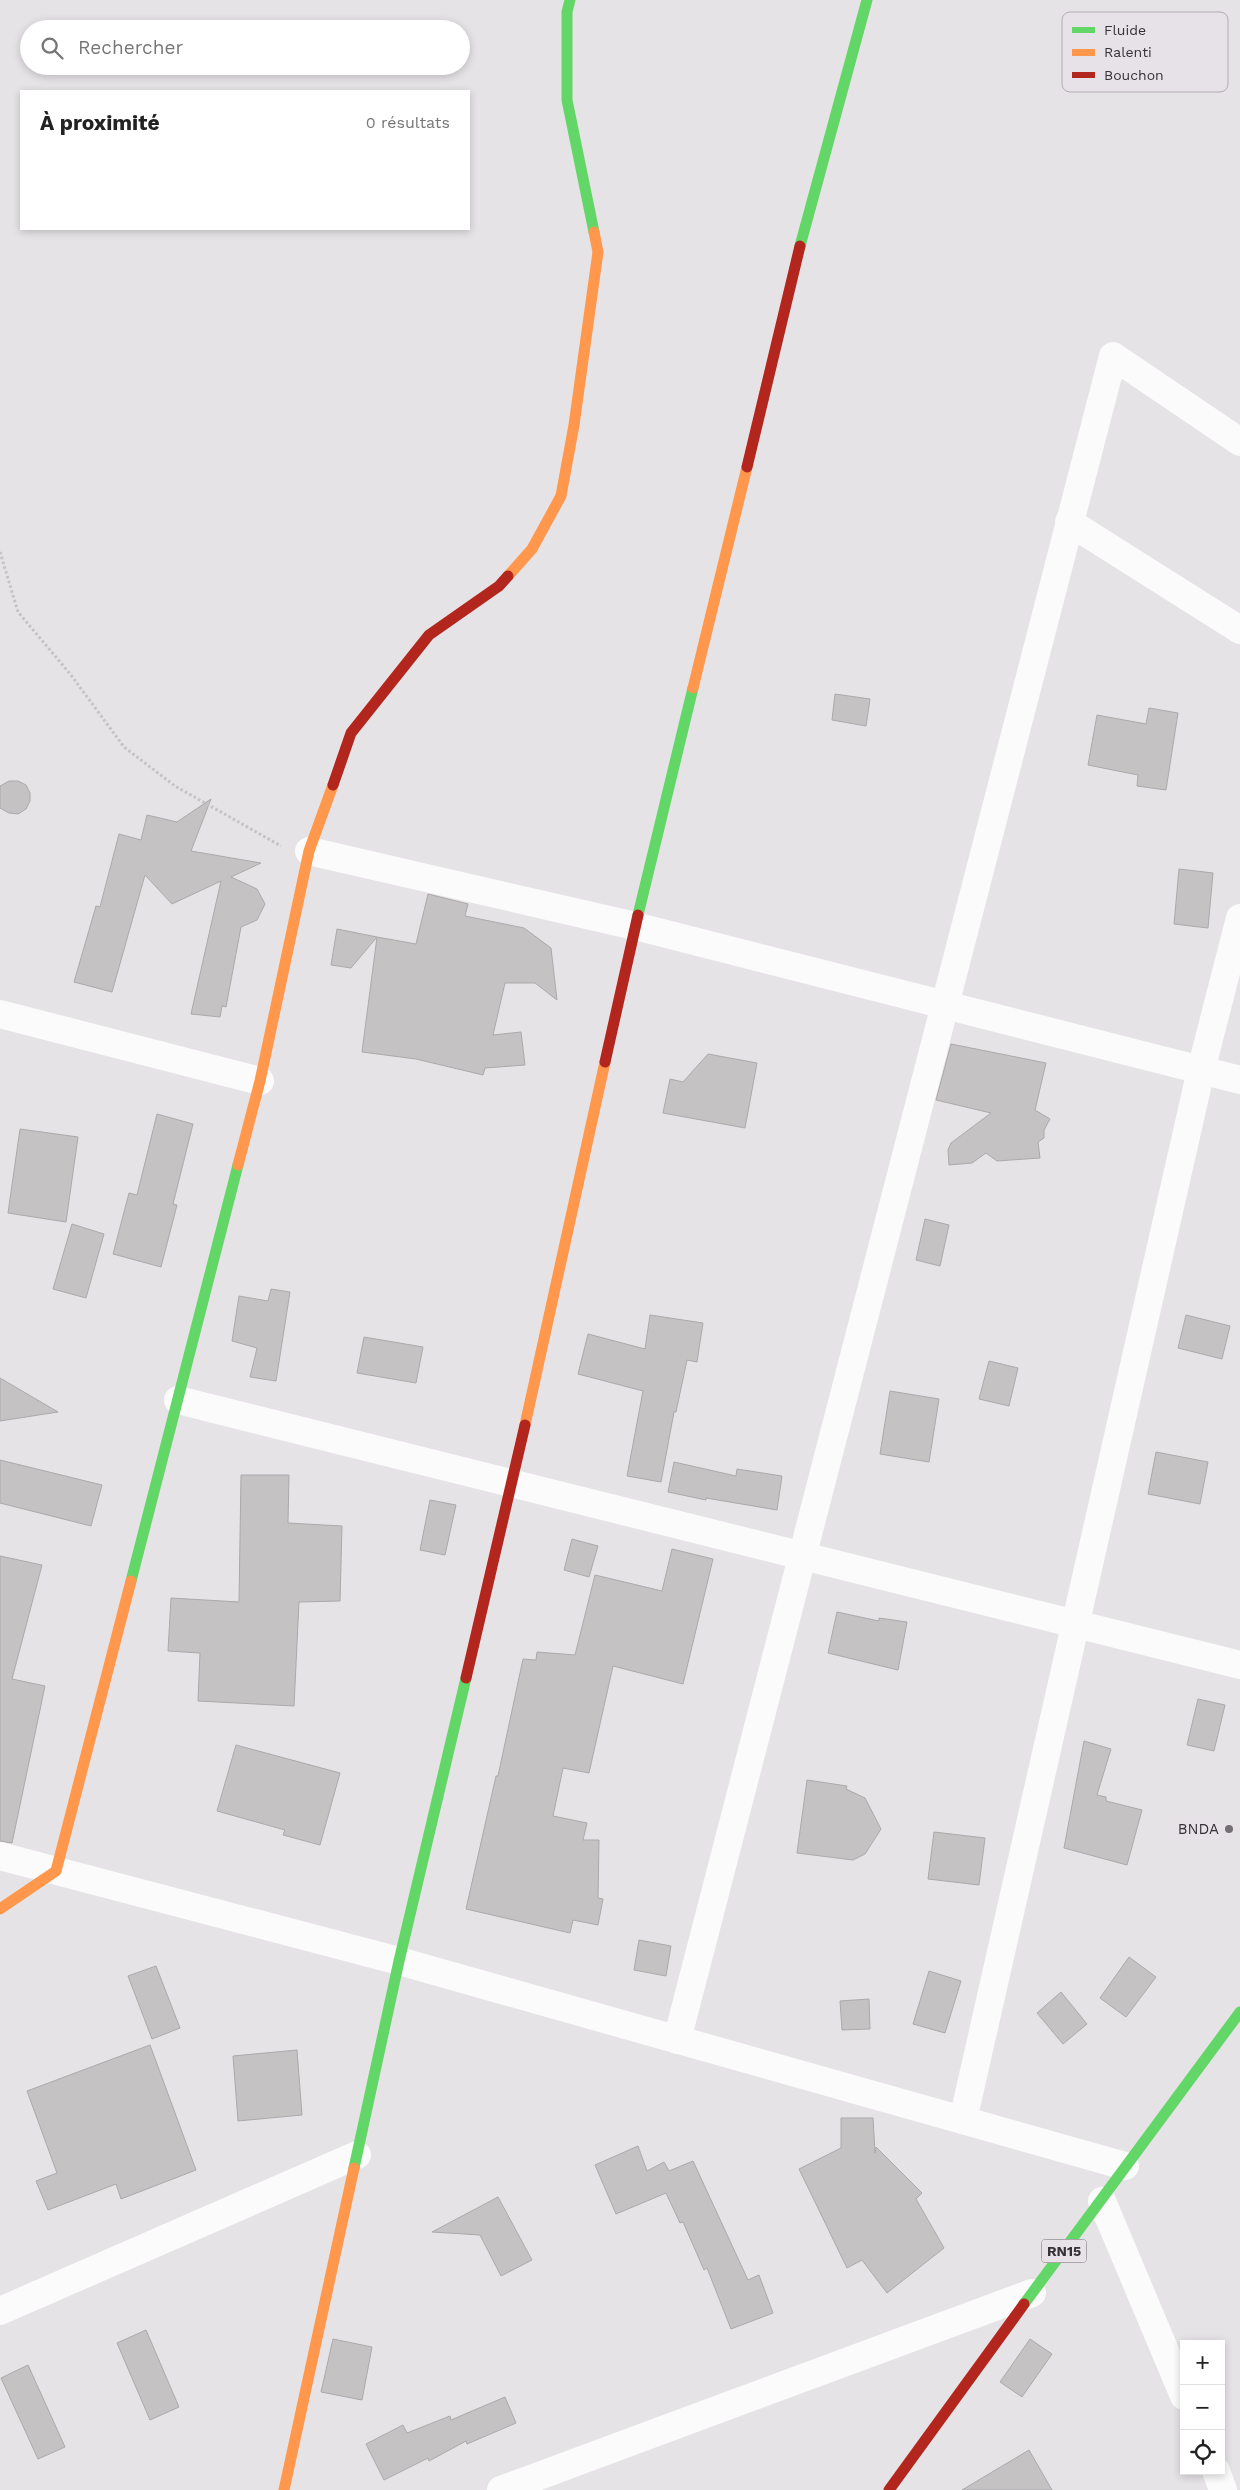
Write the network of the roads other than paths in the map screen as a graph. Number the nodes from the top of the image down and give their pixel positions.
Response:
1 (570, 0) edge
2 (867, 0) edge
3 (1240, 442) edge
4 (1069, 522) junction
5 (1240, 630) edge
6 (309, 851) junction
7 (1240, 918) edge
8 (635, 926) junction
9 (946, 1006) junction
10 (0, 1014) edge
11 (1200, 1070) junction
12 (1240, 1080) edge
13 (260, 1081) junction
14 (178, 1400) junction
15 (512, 1483) junction
16 (803, 1556) junction
17 (1075, 1624) junction
18 (1240, 1665) edge
19 (0, 1856) edge
20 (56, 1871) junction
21 (0, 1909) edge
22 (399, 1961) junction
23 (1240, 2012) edge
24 (677, 2040) junction
25 (963, 2120) junction
26 (357, 2155) junction
27 (1125, 2166) junction
28 (1102, 2202) junction
29 (1032, 2293) junction
30 (0, 2311) edge
31 (1180, 2387) edge
32 (1218, 2475) edge
33 (284, 2490) edge
34 (501, 2490) edge
35 (889, 2490) edge
36 (1224, 2490) edge

1 - 6 street
2 - 8 street
3 - 4 street
4 - 5 street
4 - 9 street
6 - 8 street
6 - 13 street
7 - 11 street
8 - 9 street
8 - 15 street
9 - 11 street
9 - 16 street
10 - 13 street
11 - 12 street
11 - 17 street
13 - 14 street
14 - 15 street
14 - 20 street
15 - 16 street
15 - 22 street
16 - 17 street
16 - 24 street
17 - 18 street
17 - 25 street
19 - 20 street
20 - 21 street
20 - 22 street
22 - 24 street
22 - 26 street
23 - 27 street, RN15
24 - 25 street
25 - 27 street
26 - 30 street
26 - 33 street
27 - 28 street, RN15
28 - 29 street, RN15
28 - 31 street
29 - 34 street
29 - 35 street, RN15
32 - 36 street

